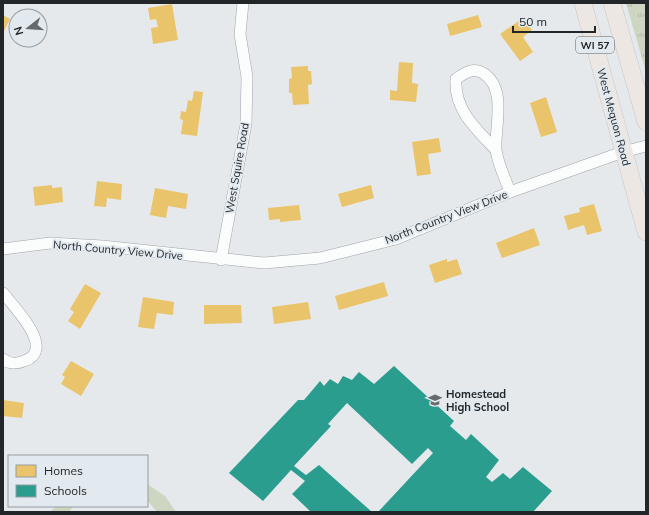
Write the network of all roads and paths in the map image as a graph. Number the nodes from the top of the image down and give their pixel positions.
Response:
1 (243, 3) edge
2 (583, 3) edge
3 (612, 3) edge
4 (646, 122) edge
5 (646, 146) edge
6 (496, 150) junction
7 (623, 152) junction
8 (510, 192) junction
9 (646, 232) edge
10 (3, 249) edge
11 (221, 260) junction
12 (3, 293) edge
13 (3, 359) edge

1 - 11 street, West Squire Road
2 - 7 main road, West Mequon Road / WI 57
3 - 4 main road, WI 57
5 - 7 street, North Country View Drive
6 - 6 street
6 - 8 street
7 - 8 street, North Country View Drive
7 - 9 main road, West Mequon Road / WI 57
8 - 11 street, North Country View Drive
10 - 11 street, North Country View Drive
12 - 13 street

